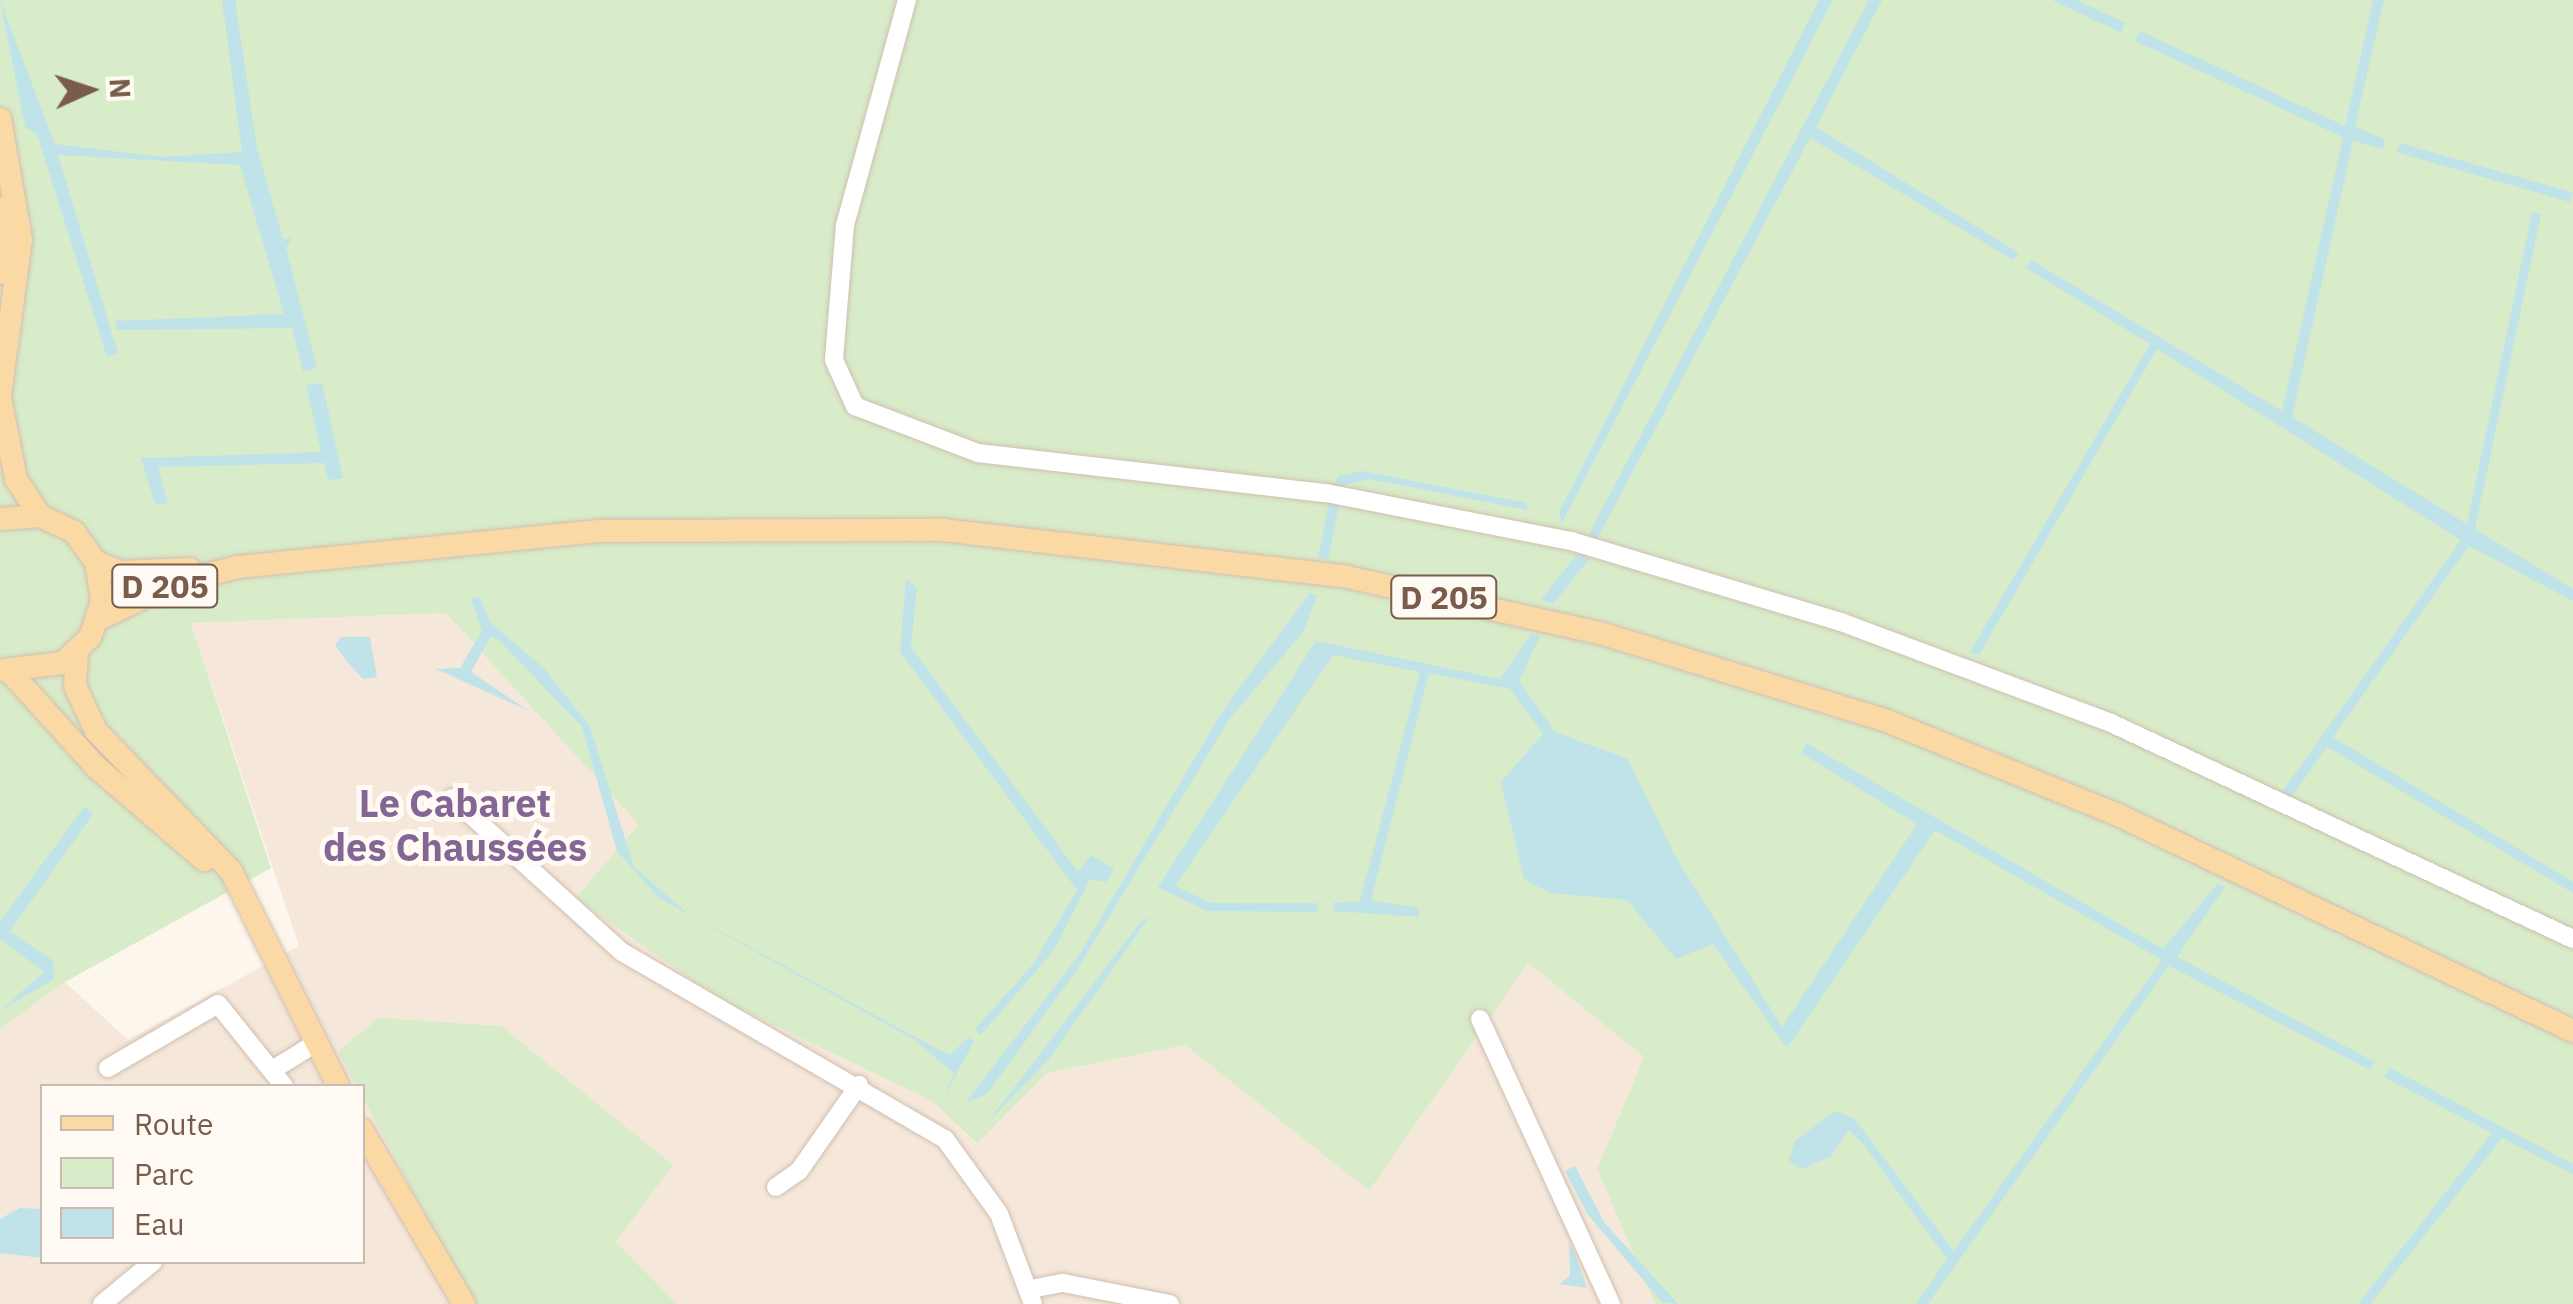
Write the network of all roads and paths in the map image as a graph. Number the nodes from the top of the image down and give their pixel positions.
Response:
1 (907, 0) edge
2 (0, 120) edge
3 (0, 273) edge
4 (0, 396) edge
5 (40, 516) junction
6 (0, 518) edge
7 (96, 562) junction
8 (238, 567) junction
9 (98, 620) junction
10 (77, 652) junction
11 (5, 670) edge
12 (452, 798) dead end
13 (176, 825) junction
14 (2573, 939) edge
15 (1480, 1019) dead end
16 (2573, 1031) edge
17 (316, 1042) junction
18 (108, 1068) dead end
19 (274, 1069) junction
20 (283, 1084) edge
21 (337, 1084) edge
22 (859, 1085) junction
23 (365, 1135) edge
24 (776, 1187) dead end
25 (152, 1264) edge
26 (1032, 1296) edge
27 (102, 1304) edge
28 (464, 1304) edge
29 (1170, 1304) edge
30 (1611, 1304) edge

1 - 14 street
2 - 3 main road
2 - 4 main road
4 - 5 main road
5 - 6 main road
5 - 7 main road
7 - 8 main road, D 205
7 - 9 main road
8 - 9 main road, D 205
8 - 16 main road, D 205
9 - 10 main road
10 - 11 main road
10 - 13 main road
11 - 13 main road
12 - 22 street
13 - 17 main road
15 - 30 street
17 - 19 street
17 - 21 main road
18 - 19 street
19 - 20 street
22 - 24 street
22 - 26 street
23 - 28 main road
25 - 27 street
26 - 29 street

